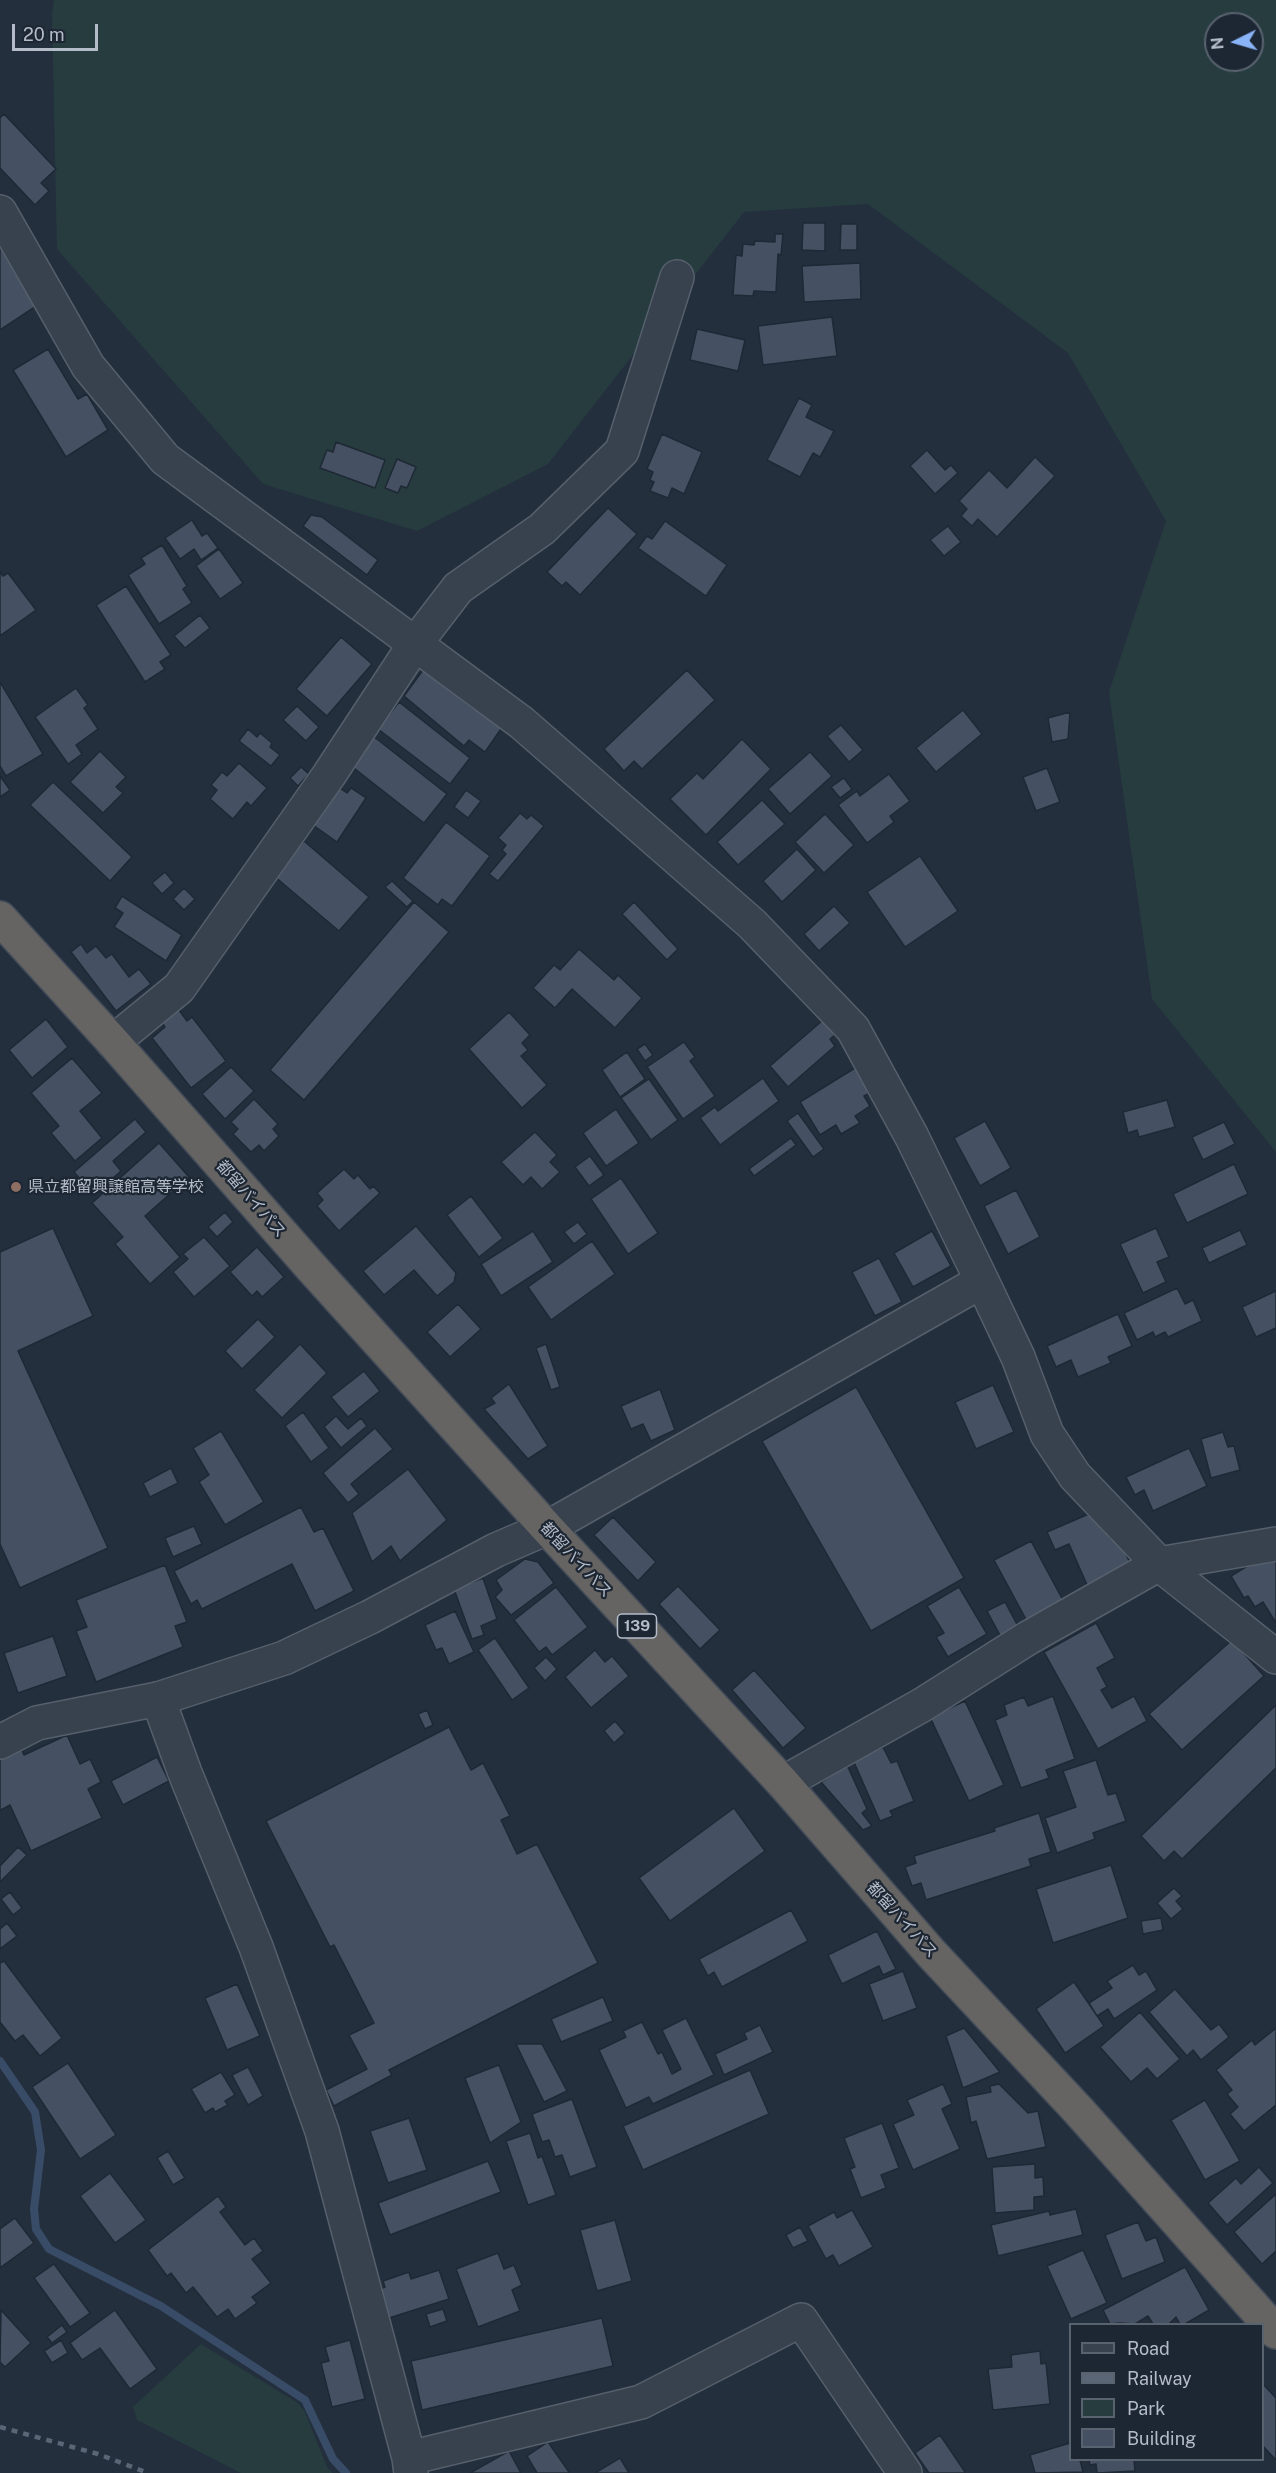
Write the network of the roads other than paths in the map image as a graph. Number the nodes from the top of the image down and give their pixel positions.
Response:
1 (0, 212) edge
2 (677, 277) dead end
3 (415, 644) junction
4 (0, 918) edge
5 (113, 1042) junction
6 (982, 1281) junction
7 (547, 1528) junction
8 (1276, 1544) edge
9 (1159, 1564) junction
10 (1276, 1657) edge
11 (158, 1699) junction
12 (0, 1742) edge
13 (783, 1783) junction
14 (1276, 2332) edge
15 (410, 2466) edge
16 (905, 2473) edge

1 - 3 street
2 - 3 street
3 - 5 street
3 - 6 street
4 - 5 highway, 都留バイパス / 139
5 - 7 highway, 都留バイパス / 139
6 - 7 street
6 - 9 street
7 - 11 street
7 - 13 highway, 都留バイパス / 139
8 - 9 street
9 - 10 street
9 - 13 street
11 - 12 street
11 - 15 street
13 - 14 highway, 都留バイパス / 139
15 - 16 street

